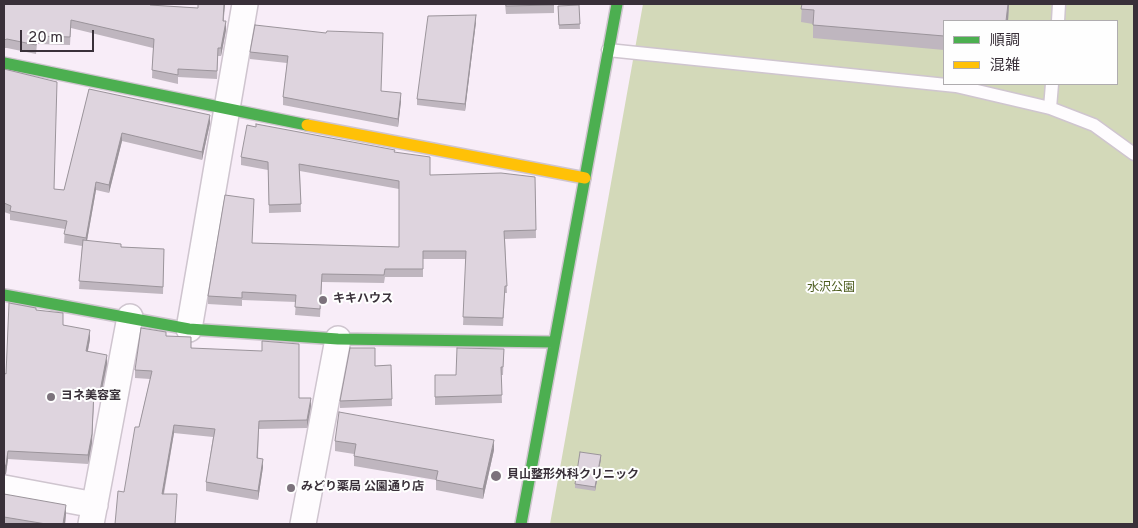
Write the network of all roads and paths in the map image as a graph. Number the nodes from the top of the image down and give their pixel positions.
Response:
1 (245, 4) edge
2 (616, 4) edge
3 (1060, 4) edge
4 (1058, 20) edge
5 (608, 50) junction
6 (4, 63) edge
7 (943, 85) edge
8 (946, 85) edge
9 (1052, 85) edge
10 (1050, 108) junction
11 (227, 110) junction
12 (1134, 154) edge
13 (585, 178) junction
14 (4, 294) edge
15 (130, 318) junction
16 (189, 329) junction
17 (338, 339) junction
18 (554, 342) junction
19 (4, 488) edge
20 (93, 515) edge
21 (303, 524) edge
22 (521, 524) edge

1 - 11 street
2 - 5 street
3 - 4 lane
5 - 7 lane
5 - 13 street
6 - 11 street
8 - 10 lane
9 - 10 lane
10 - 12 lane
11 - 13 street
11 - 16 street
13 - 18 street
14 - 15 street
15 - 16 street
15 - 20 street
16 - 17 street
17 - 18 street
17 - 21 street
18 - 22 street
19 - 20 street

